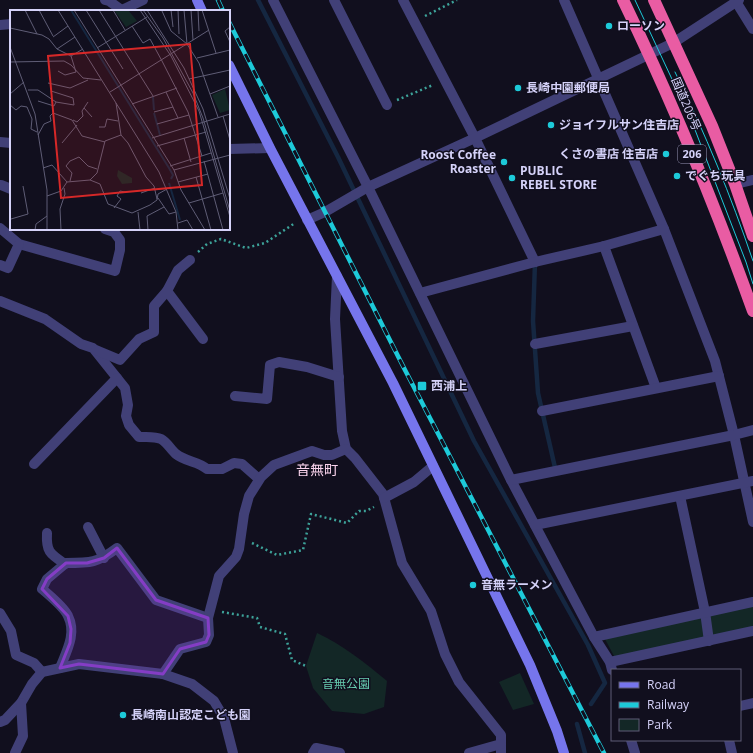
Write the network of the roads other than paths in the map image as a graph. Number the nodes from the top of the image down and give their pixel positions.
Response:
1 (105, 0) edge
2 (143, 0) edge
3 (197, 0) edge
4 (273, 0) edge
5 (334, 0) edge
6 (403, 0) edge
7 (564, 0) edge
8 (623, 0) edge
9 (654, 0) edge
10 (736, 0) edge
11 (122, 10) edge
12 (202, 10) edge
13 (10, 24) edge
14 (0, 25) edge
15 (753, 28) edge
16 (673, 43) junction
17 (649, 54) junction
18 (230, 68) edge
19 (599, 79) junction
20 (387, 105) road end
21 (475, 138) junction
22 (0, 142) edge
23 (10, 143) edge
24 (270, 148) junction
25 (230, 149) edge
26 (753, 180) edge
27 (735, 184) junction
28 (368, 187) junction
29 (306, 218) junction
30 (0, 228) edge
31 (664, 229) junction
32 (108, 230) edge
33 (753, 236) edge
34 (19, 244) junction
35 (604, 246) junction
36 (190, 260) road end
37 (535, 262) junction
38 (0, 265) edge
39 (337, 276) junction
40 (167, 291) junction
41 (420, 293) junction
42 (0, 301) edge
43 (753, 311) edge
44 (633, 326) junction
45 (203, 339) dead end
46 (535, 344) dead end
47 (93, 348) junction
48 (719, 376) junction
49 (339, 377) junction
50 (118, 378) junction
51 (656, 388) junction
52 (235, 396) dead end
53 (542, 411) dead end
54 (753, 430) edge
55 (734, 435) junction
56 (346, 449) junction
57 (34, 464) dead end
58 (433, 466) junction
59 (259, 479) junction
60 (511, 480) junction
61 (749, 482) edge
62 (680, 496) junction
63 (385, 500) junction
64 (753, 522) edge
65 (535, 525) junction
66 (88, 527) dead end
67 (47, 533) dead end
68 (104, 558) junction
69 (65, 564) junction
70 (753, 602) edge
71 (705, 612) junction
72 (0, 613) edge
73 (209, 614) junction
74 (753, 631) edge
75 (594, 637) junction
76 (709, 641) junction
77 (611, 666) edge
78 (60, 668) junction
79 (42, 672) junction
80 (163, 674) junction
81 (21, 703) junction
82 (753, 703) edge
83 (741, 706) edge
84 (0, 722) edge
85 (631, 741) edge
86 (730, 741) edge
87 (501, 749) edge
88 (15, 753) edge
89 (233, 753) edge
90 (313, 753) edge
91 (340, 753) edge
92 (469, 753) edge
93 (564, 753) edge
94 (635, 753) edge
95 (732, 753) edge

1 - 11 street
2 - 11 street
3 - 12 street
4 - 28 street
5 - 20 street
6 - 21 street
7 - 19 street
8 - 17 highway, 国道206号 / 206
9 - 16 highway, 国道206号 / 206
10 - 15 street
10 - 16 street
13 - 14 street
16 - 17 street
16 - 27 highway, 国道206号 / 206
17 - 19 street
17 - 43 highway, 国道206号 / 206
18 - 24 street
19 - 21 street
19 - 31 street
21 - 28 street
21 - 37 street
22 - 23 street
24 - 25 street
24 - 29 street
26 - 27 street
27 - 33 highway, 国道206号 / 206
28 - 29 street
28 - 41 street
29 - 39 street
30 - 34 street
31 - 35 street
31 - 48 street
32 - 34 street
34 - 38 street
35 - 37 street
35 - 44 street
36 - 40 street
37 - 41 street
39 - 49 street
39 - 58 street
40 - 45 street
40 - 47 street
41 - 60 street
42 - 47 street
44 - 46 street
44 - 51 street
47 - 50 street
48 - 51 street
48 - 55 street
49 - 52 street
49 - 56 street
50 - 57 street
50 - 59 street
51 - 53 street
54 - 55 street
55 - 60 street
55 - 61 street
56 - 59 street
56 - 63 street
58 - 63 street
58 - 93 street
59 - 73 street
60 - 65 street
61 - 62 street
61 - 64 street
62 - 65 street
62 - 71 street
63 - 87 street
65 - 75 street
66 - 68 street
67 - 69 street
68 - 69 street
68 - 73 street
69 - 78 street
70 - 71 street
71 - 75 street
71 - 76 street
72 - 79 street
73 - 80 street
74 - 76 street
75 - 77 street
76 - 77 street
78 - 79 street
78 - 80 street
79 - 81 street
80 - 89 street
81 - 84 street
81 - 88 street
82 - 83 street
85 - 94 street
86 - 95 street
87 - 92 street
90 - 91 street

